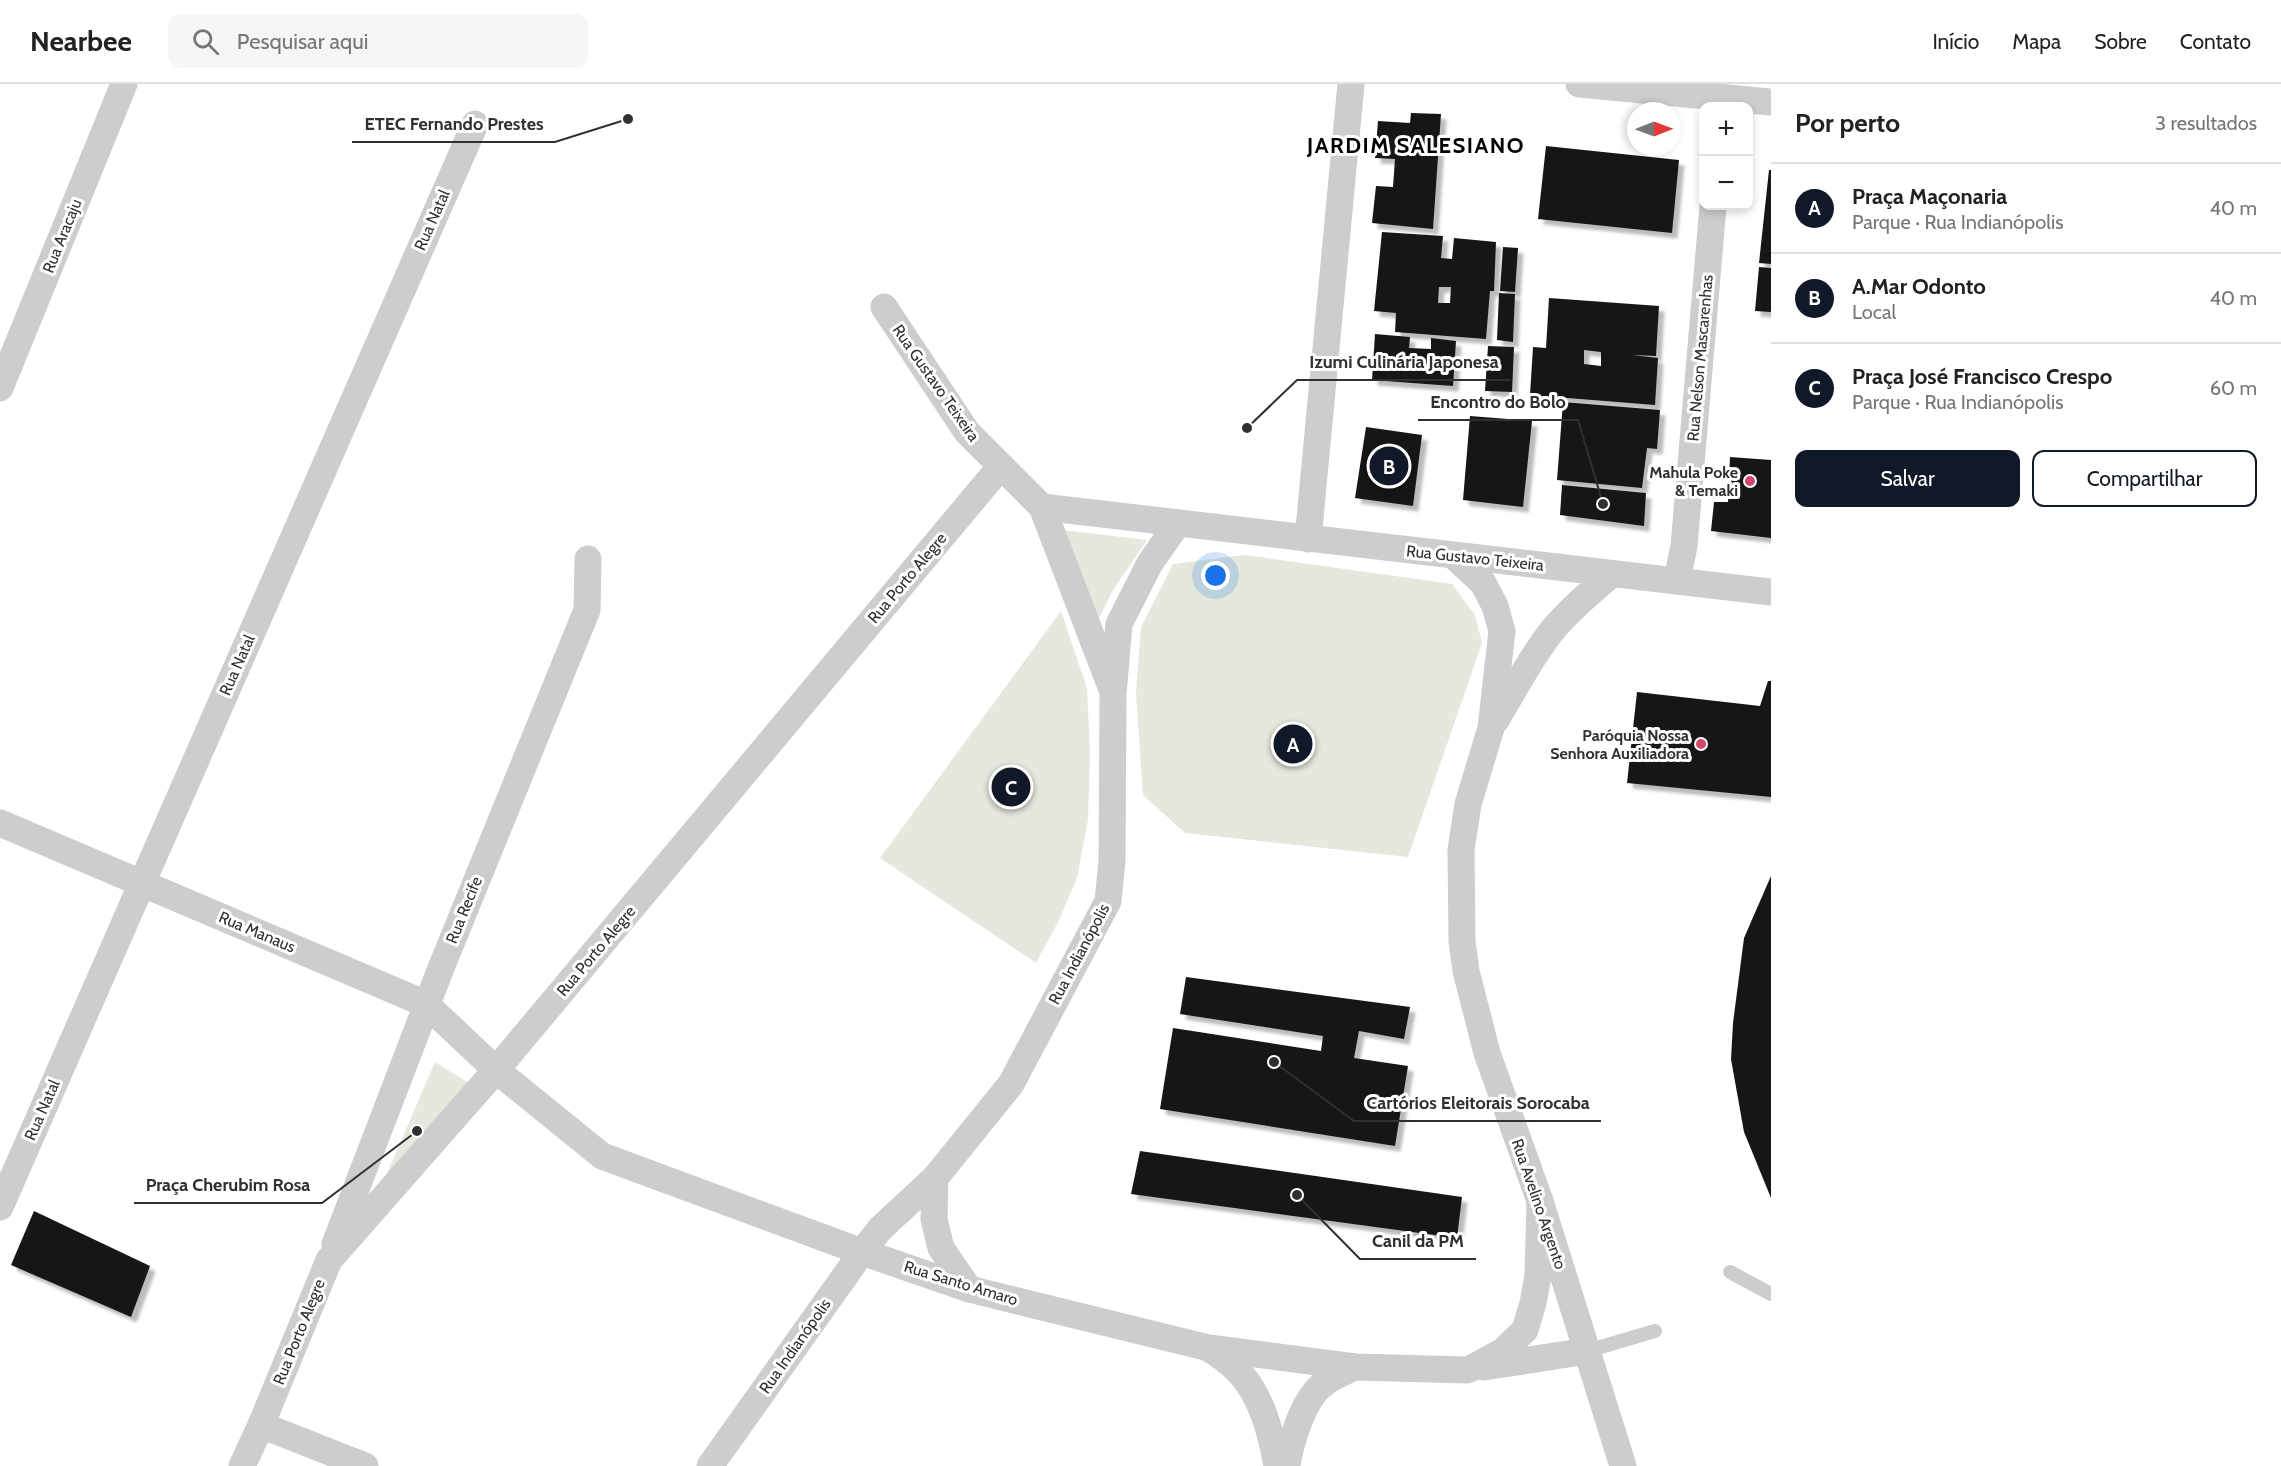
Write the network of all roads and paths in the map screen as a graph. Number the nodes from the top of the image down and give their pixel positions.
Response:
1 (124, 84) edge
2 (1351, 84) edge
3 (1579, 84) edge
4 (1722, 96) edge
5 (1771, 102) edge
6 (475, 124) dead end
7 (1713, 210) edge
8 (884, 307) dead end
9 (0, 388) edge
10 (1001, 466) junction
11 (1042, 507) junction
12 (1178, 523) junction
13 (1308, 539) junction
14 (1455, 557) junction
15 (588, 559) dead end
16 (1612, 574) junction
17 (1677, 581) junction
18 (1771, 592) edge
19 (1113, 694) junction
20 (1491, 728) junction
21 (0, 823) edge
22 (141, 883) junction
23 (426, 1004) junction
24 (496, 1070) junction
25 (935, 1178) junction
26 (1540, 1202) junction
27 (0, 1207) edge
28 (862, 1252) junction
29 (329, 1260) junction
30 (1730, 1272) dead end
31 (969, 1289) junction
32 (1771, 1294) edge
33 (1655, 1331) dead end
34 (1209, 1348) junction
35 (1587, 1351) junction
36 (1355, 1367) junction
37 (1468, 1370) junction
38 (261, 1425) junction
39 (242, 1466) edge
40 (365, 1466) edge
41 (711, 1466) edge
42 (1277, 1466) edge
43 (1287, 1466) edge
44 (1623, 1466) edge

1 - 9 street, Rua Aracaju
2 - 13 street
3 - 4 street
4 - 5 street
6 - 22 street, Rua Natal
7 - 17 street, Rua Nelson Mascarenhas
8 - 10 street, Rua Gustavo Teixeira
10 - 11 street, Rua Gustavo Teixeira
10 - 24 street, Rua Porto Alegre
11 - 12 street, Rua Gustavo Teixeira
11 - 19 street, Rua Indianópolis
12 - 13 street, Rua Gustavo Teixeira
12 - 19 street, Rua Indianópolis
13 - 14 street, Rua Gustavo Teixeira
14 - 16 street, Rua Gustavo Teixeira
14 - 20 street, Rua Avelino Argento
15 - 23 street, Rua Recife
16 - 17 street, Rua Gustavo Teixeira
16 - 20 street, Rua Avelino Argento
17 - 18 street, Rua Gustavo Teixeira
19 - 25 street, Rua Indianópolis
20 - 26 street, Rua Avelino Argento
21 - 22 street, Rua Manaus
22 - 23 street, Rua Manaus
22 - 27 street, Rua Natal
23 - 24 street, Rua Manaus
23 - 29 street, Rua Recife
24 - 28 street, Rua Santo Amaro
24 - 29 street, Rua Porto Alegre
25 - 28 street, Rua Indianópolis
25 - 31 street
26 - 35 street, Rua Avelino Argento
26 - 37 street
28 - 31 street, Rua Santo Amaro
28 - 41 street, Rua Indianópolis
29 - 38 street, Rua Porto Alegre
30 - 32 lane
31 - 34 street, Rua Santo Amaro
33 - 35 lane
34 - 36 street, Rua Santo Amaro
34 - 42 street
35 - 37 street, Rua Santo Amaro
35 - 44 street, Rua Avelino Argento
36 - 37 street, Rua Santo Amaro
36 - 43 street
38 - 39 street, Rua Porto Alegre
38 - 40 street

